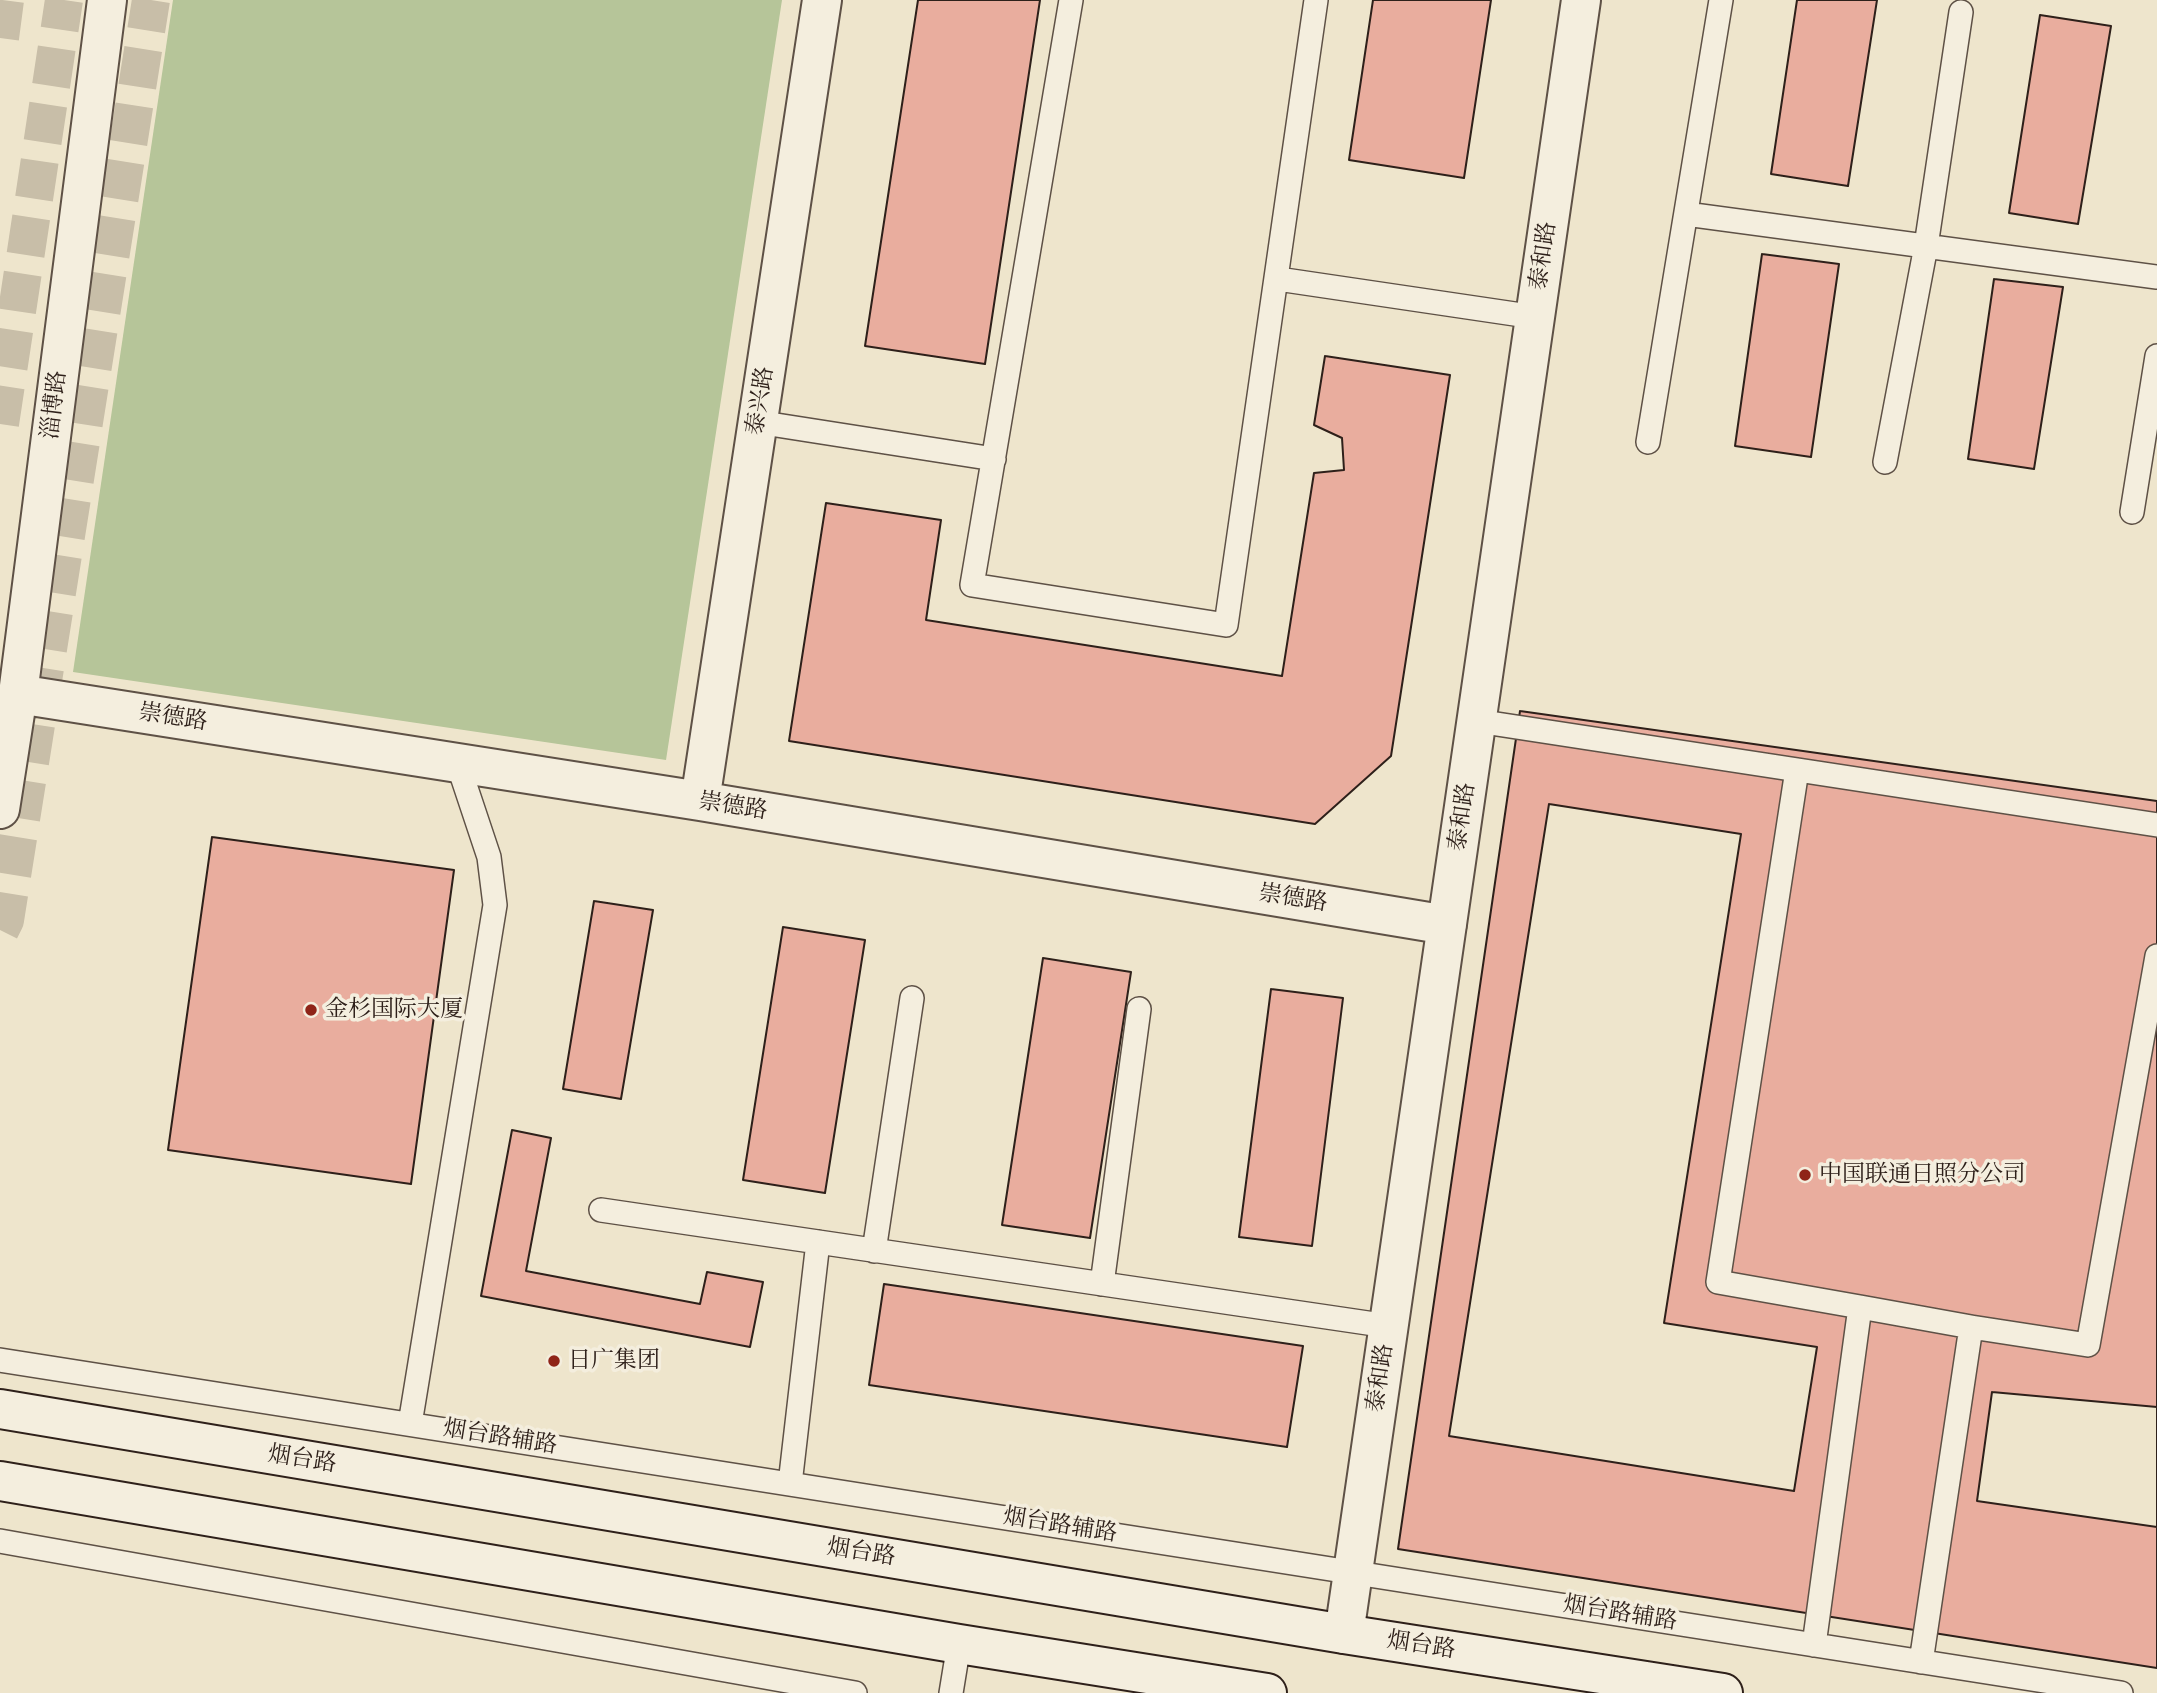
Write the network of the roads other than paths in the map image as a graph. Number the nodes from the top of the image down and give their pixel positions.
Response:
1 (107, 0) edge
2 (822, 0) edge
3 (1071, 0) edge
4 (1316, 0) edge
5 (1581, 0) edge
6 (1721, 0) edge
7 (1961, 12) dead end
8 (1686, 214) junction
9 (1926, 246) junction
10 (2157, 277) edge
11 (1278, 279) junction
12 (1535, 317) junction
13 (2157, 356) edge
14 (757, 422) junction
15 (1648, 442) dead end
16 (994, 459) junction
17 (1885, 462) dead end
18 (2132, 512) dead end
19 (19, 694) junction
20 (1477, 720) junction
21 (458, 764) junction
22 (1797, 769) junction
23 (700, 801) junction
24 (0, 809) edge
25 (2157, 825) edge
26 (1447, 925) junction
27 (2157, 956) edge
28 (912, 999) dead end
29 (1139, 1009) dead end
30 (601, 1210) dead end
31 (818, 1242) junction
32 (874, 1251) junction
33 (1102, 1284) junction
34 (1860, 1307) junction
35 (1388, 1326) junction
36 (1971, 1327) junction
37 (0, 1360) edge
38 (0, 1409) edge
39 (410, 1424) junction
40 (0, 1481) edge
41 (790, 1484) junction
42 (0, 1541) edge
43 (1353, 1572) junction
44 (1344, 1634) junction
45 (959, 1644) junction
46 (1814, 1645) junction
47 (1921, 1662) junction
48 (855, 1693) edge
49 (951, 1693) edge
50 (1267, 1693) edge
51 (1723, 1693) edge
52 (2121, 1693) edge

1 - 19 street, 淄博路
2 - 14 street, 泰兴路
3 - 16 lane
4 - 11 lane
5 - 12 street, 泰和路
6 - 8 lane
7 - 9 lane
8 - 9 lane
8 - 15 lane
9 - 10 lane
9 - 17 lane
11 - 12 lane
11 - 16 lane
12 - 20 street, 泰和路
13 - 18 lane
14 - 16 lane
14 - 23 street, 泰兴路
19 - 21 street, 崇德路
19 - 24 street, 淄博路
20 - 22 lane
20 - 26 street, 泰和路
21 - 23 street, 崇德路
21 - 39 lane
22 - 25 lane
22 - 34 lane
23 - 26 street, 崇德路
26 - 35 street, 泰和路
27 - 36 lane
28 - 32 lane
29 - 33 lane
30 - 31 lane
31 - 32 lane
31 - 41 lane
32 - 33 lane
33 - 35 lane
34 - 36 lane
34 - 46 lane
35 - 43 street, 泰和路
36 - 47 lane
37 - 39 lane, 烟台路辅路
38 - 44 street, 烟台路
39 - 41 lane, 烟台路辅路
40 - 45 street
41 - 43 lane, 烟台路辅路
42 - 48 lane
43 - 44 street, 泰和路
43 - 46 lane, 烟台路辅路
44 - 51 street, 烟台路
45 - 49 lane
45 - 50 street
46 - 47 lane, 烟台路辅路
47 - 52 lane, 烟台路辅路

